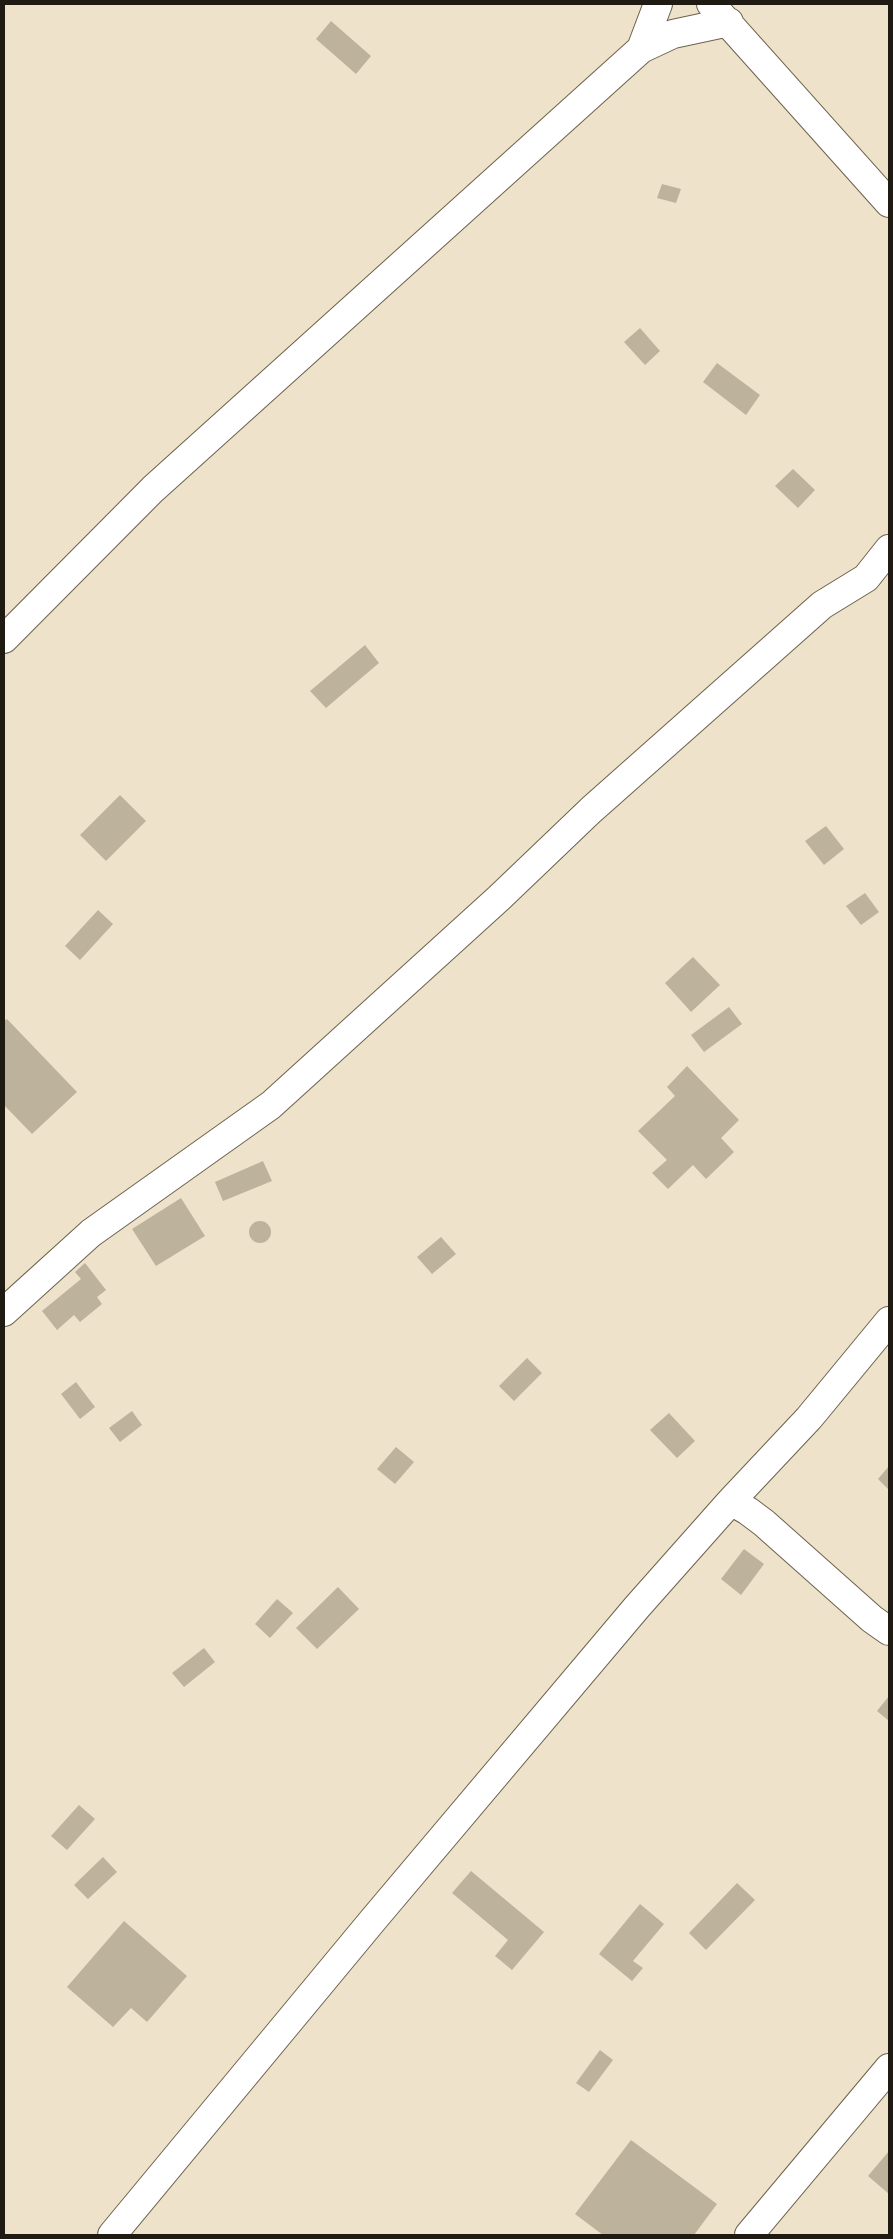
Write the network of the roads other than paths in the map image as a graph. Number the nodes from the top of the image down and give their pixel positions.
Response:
1 (658, 4) edge
2 (720, 13) edge
3 (641, 48) junction
4 (889, 203) edge
5 (889, 549) edge
6 (4, 639) edge
7 (4, 1312) edge
8 (889, 1321) edge
9 (731, 1502) junction
10 (889, 1630) edge
11 (889, 2068) edge
12 (112, 2235) edge
13 (749, 2235) edge

1 - 3 street
2 - 3 street
2 - 4 street
3 - 6 street
5 - 7 street
8 - 9 street
9 - 10 street
9 - 12 street
11 - 13 street

